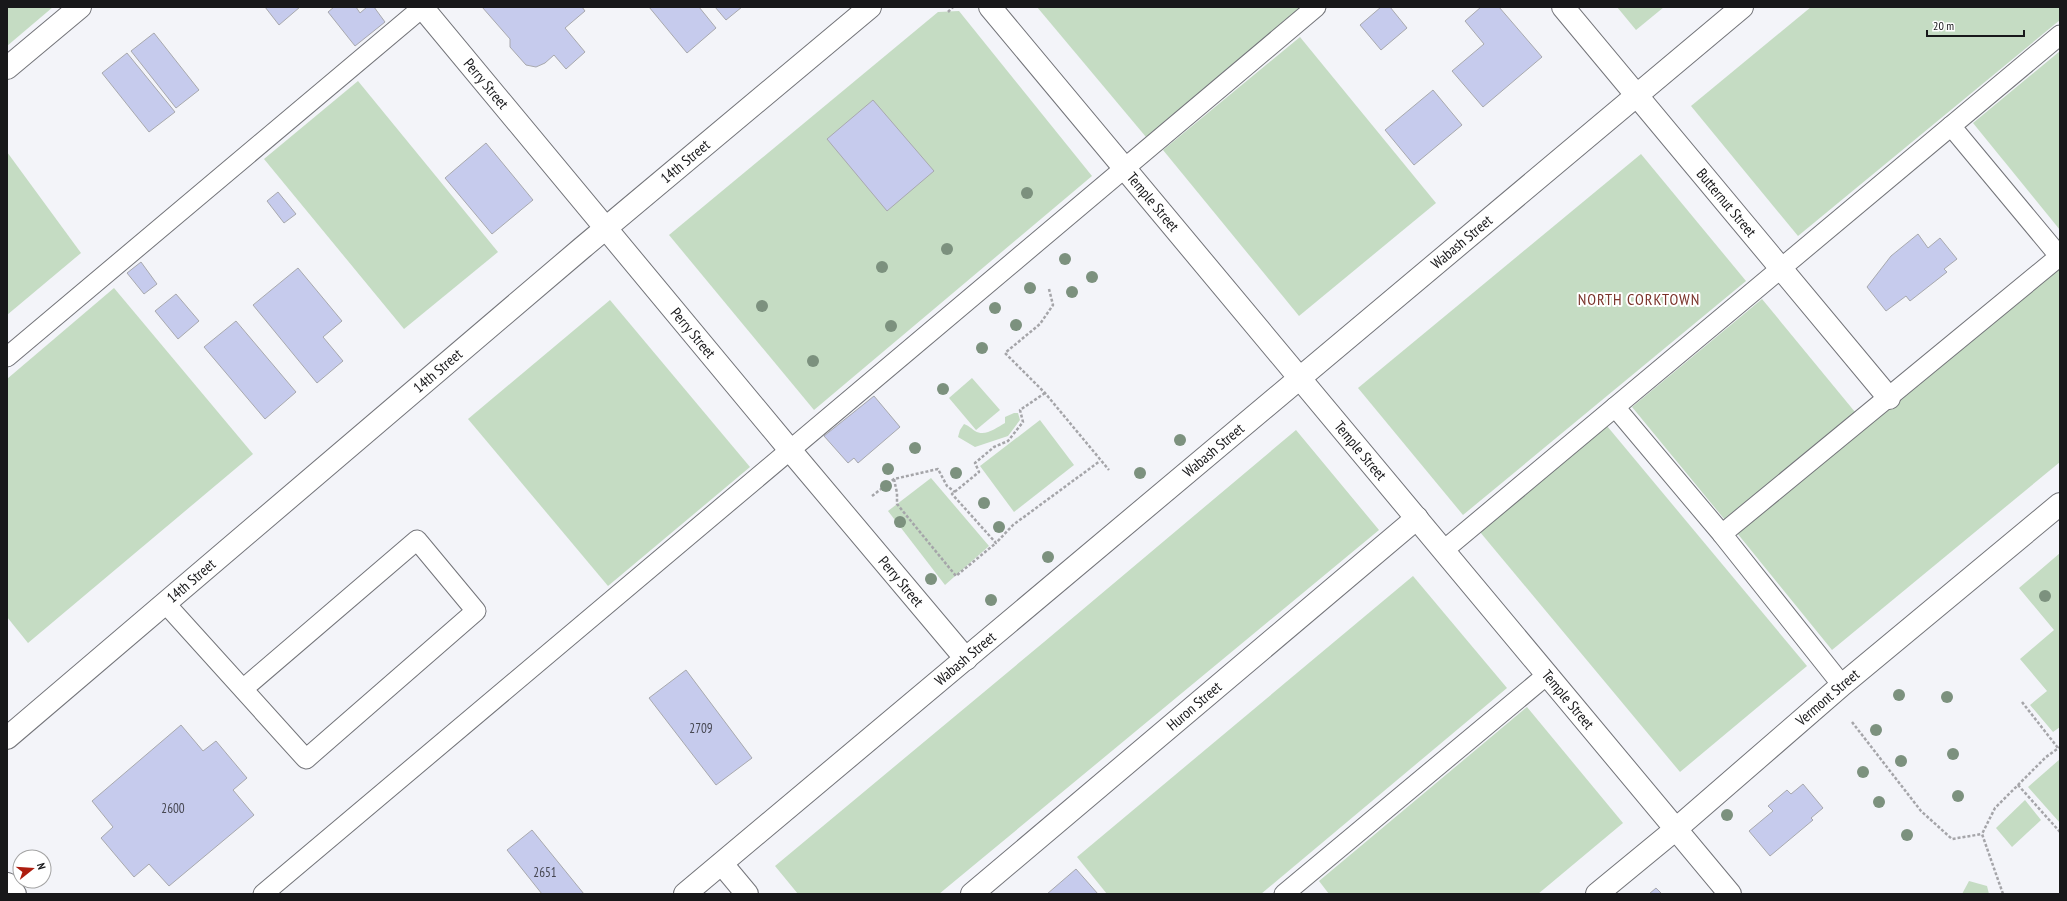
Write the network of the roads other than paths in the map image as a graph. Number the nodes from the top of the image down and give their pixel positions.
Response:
1 (80, 7) edge
2 (422, 7) edge
3 (870, 7) edge
4 (990, 7) edge
5 (1316, 7) edge
6 (1563, 7) edge
7 (1742, 7) edge
8 (2060, 35) edge
9 (7, 68) edge
10 (1637, 95) junction
11 (1951, 126) junction
12 (1125, 169) junction
13 (607, 228) junction
14 (2060, 257) edge
15 (1782, 269) junction
16 (7, 357) edge
17 (1300, 378) junction
18 (1889, 398) junction
19 (1615, 407) junction
20 (790, 450) junction
21 (2060, 504) edge
22 (1417, 518) junction
23 (1722, 534) junction
24 (1444, 550) junction
25 (165, 603) junction
26 (966, 659) junction
27 (1548, 674) junction
28 (1842, 685) junction
29 (243, 689) junction
30 (7, 738) edge
31 (1676, 829) junction
32 (722, 864) junction
33 (7, 884) edge
34 (15, 894) edge
35 (263, 894) edge
36 (685, 894) edge
37 (747, 894) edge
38 (972, 894) edge
39 (1284, 894) edge
40 (1597, 894) edge
41 (1730, 894) edge

1 - 9 street
2 - 13 street, Perry Street
2 - 16 lane
3 - 13 street, 14th Street
4 - 12 street, Temple Street
5 - 12 lane
6 - 10 street, Butternut Street
7 - 10 street, Wabash Street
8 - 11 lane
10 - 15 street, Butternut Street
10 - 17 street, Wabash Street
11 - 14 lane
11 - 15 lane
12 - 17 street, Temple Street
12 - 20 lane
13 - 20 street, Perry Street
13 - 25 street, 14th Street
14 - 18 lane
15 - 18 street, Butternut Street
15 - 19 lane
17 - 22 street, Temple Street
17 - 26 street, Wabash Street
18 - 23 lane
19 - 23 lane
19 - 24 lane
20 - 26 street, Perry Street
20 - 35 lane
21 - 28 street, Vermont Street
22 - 24 street, Temple Street
22 - 38 street, Huron Street
23 - 28 lane
24 - 27 street, Temple Street
25 - 29 lane
25 - 30 street, 14th Street
26 - 32 street, Wabash Street
27 - 31 street, Temple Street
27 - 39 lane
28 - 31 street, Vermont Street
29 - 29 lane
31 - 40 street, Vermont Street
31 - 41 street, Temple Street
32 - 36 street, Wabash Street
32 - 37 street
33 - 34 street

